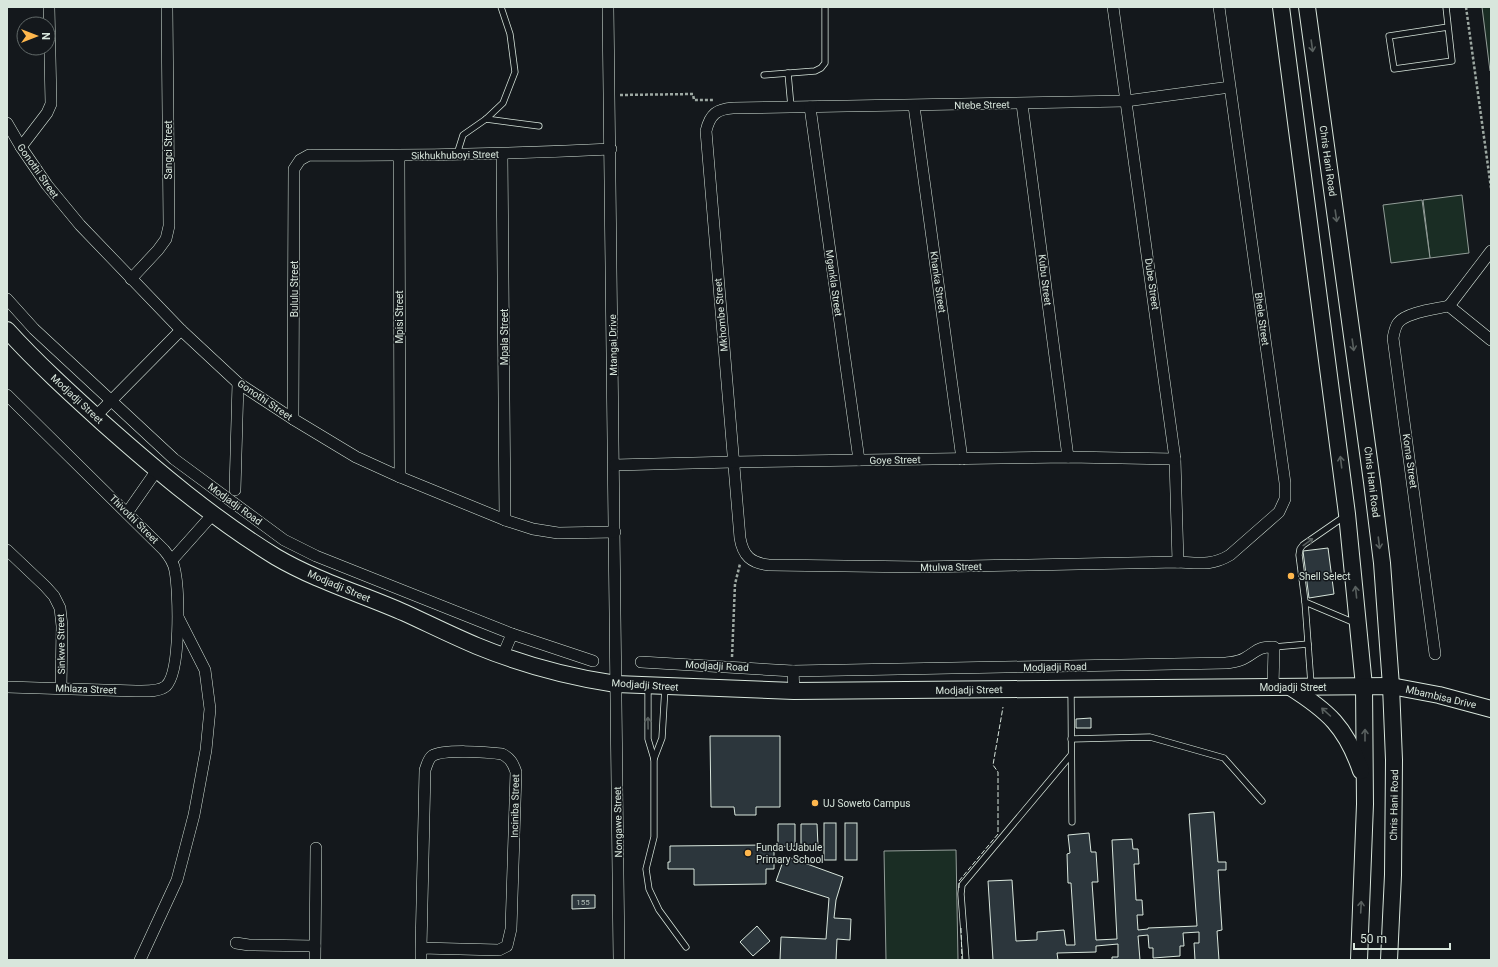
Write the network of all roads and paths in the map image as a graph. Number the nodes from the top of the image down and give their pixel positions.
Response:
1 (49, 7) edge
2 (167, 7) edge
3 (501, 7) edge
4 (608, 7) edge
5 (825, 7) edge
6 (1113, 7) edge
7 (1218, 7) edge
8 (1281, 7) edge
9 (1307, 7) edge
10 (1446, 7) edge
11 (1466, 7) edge
12 (1448, 27) junction
13 (788, 73) junction
14 (764, 75) dead end
15 (1230, 87) junction
16 (610, 95) junction
17 (1126, 101) junction
18 (1022, 104) junction
19 (914, 106) junction
20 (791, 107) junction
21 (810, 107) junction
22 (734, 108) junction
23 (486, 119) junction
24 (7, 123) edge
25 (539, 126) dead end
26 (21, 147) junction
27 (611, 149) junction
28 (502, 154) junction
29 (457, 155) junction
30 (399, 156) junction
31 (300, 160) joint
32 (1491, 188) edge
33 (1491, 251) edge
34 (131, 279) junction
35 (7, 299) edge
36 (1449, 306) junction
37 (7, 330) edge
38 (182, 330) junction
39 (1491, 340) edge
40 (238, 383) junction
41 (7, 395) edge
42 (112, 400) junction
43 (96, 416) junction
44 (294, 419) junction
45 (1068, 457) junction
46 (962, 459) junction
47 (1175, 459) junction
48 (859, 460) junction
49 (734, 462) junction
50 (614, 465) junction
51 (157, 470) junction
52 (400, 477) junction
53 (235, 490) dead end
54 (127, 513) junction
55 (213, 514) junction
56 (1348, 514) junction
57 (505, 520) junction
58 (615, 532) junction
59 (7, 550) edge
60 (745, 554) junction
61 (172, 560) junction
62 (1178, 562) junction
63 (1305, 602) junction
64 (178, 618) junction
65 (1359, 625) junction
66 (512, 634) junction
67 (1308, 644) junction
68 (1274, 647) junction
69 (1435, 654) dead end
70 (503, 655) junction
71 (593, 661) dead end
72 (641, 662) dead end
73 (732, 667) junction
74 (793, 670) junction
75 (168, 684) joint
76 (616, 684) junction
77 (648, 686) junction
78 (1364, 686) junction
79 (1391, 686) junction
80 (7, 687) edge
81 (665, 687) junction
82 (1273, 687) junction
83 (1290, 687) junction
84 (1311, 687) junction
85 (61, 688) junction
86 (1071, 689) junction
87 (794, 691) junction
88 (1491, 709) edge
89 (1071, 739) junction
90 (1071, 755) junction
91 (654, 759) junction
92 (1365, 782) junction
93 (1262, 801) dead end
94 (1072, 822) dead end
95 (316, 848) dead end
96 (236, 943) dead end
97 (315, 946) junction
98 (686, 947) dead end
99 (421, 948) junction
100 (140, 960) edge
101 (315, 960) edge
102 (420, 960) edge
103 (619, 960) edge
104 (966, 960) edge
105 (1359, 960) edge
106 (1389, 960) edge

1 - 26 street
2 - 34 street, Sangci Street
3 - 23 lane
4 - 16 street, Mtangai Drive
5 - 13 lane
6 - 17 street, Dube Street
7 - 15 street, Bhele Street
56 -> 8 main road
9 -> 79 main road, Chris Hani Road
10 - 12 lane
11 - 32 path
12 - 12 lane
13 - 14 lane
13 - 20 lane
15 - 17 street, Ntebe Street
15 - 62 street, Bhele Street
16 - 22 path
16 - 27 street, Mtangai Drive
17 - 18 street, Ntebe Street
17 - 47 street, Dube Street
18 - 19 street, Ntebe Street
18 - 45 street, Kubu Street
19 - 21 street, Ntebe Street
19 - 46 street, Khanka Street
20 - 21 street, Ntebe Street
20 - 22 street, Ntebe Street
21 - 48 street, Mgankla Street
22 - 49 street, Mkhombe Street
23 - 25 lane
23 - 29 lane
24 - 26 street, Gonothi Street
26 - 34 street, Gonothi Street
27 - 28 street, Sikhukhuboyi Street
27 - 50 street, Mtangai Drive
28 - 29 street, Sikhukhuboyi Street
28 - 57 street, Mpala Street
29 - 30 street, Sikhukhuboyi Street
30 - 31 street, Sikhukhuboyi Street
30 - 52 street, Mpisi Street
31 - 44 street, Bululu Street
33 - 36 street
34 - 38 street, Gonothi Street
35 - 42 street, Modjadji Road
36 - 39 street
36 - 69 street, Koma Street
37 - 43 main road, Modjadji Street
38 - 40 street, Gonothi Street
38 - 42 street
40 - 44 street, Gonothi Street
40 - 53 street
41 - 54 street, Thivothi Street
42 - 43 street
42 - 66 street, Modjadji Road
43 - 51 main road, Modjadji Street
44 - 52 street, Gonothi Street
45 - 46 street, Goye Street
45 - 47 street, Goye Street
46 - 48 street, Goye Street
47 - 62 street, Dube Street
48 - 49 street, Goye Street
49 - 50 street, Goye Street
49 - 60 street, Mkhombe Street
50 - 58 street, Mtangai Drive
51 - 54 street
51 - 55 main road, Modjadji Street
52 - 57 street, Gonothi Street
54 - 61 street, Thivothi Street
55 - 61 street
55 - 70 main road, Modjadji Street
63 -> 56 lane
65 -> 56 main road
57 - 58 street, Gonothi Street
58 - 76 street, Mtangai Drive
59 - 85 street, Sinkwe Street
60 - 62 street, Mtulwa Street
60 - 73 path
61 - 64 street, Thivothi Street
63 - 65 lane
63 - 67 lane
64 - 75 street, Thivothi Street
64 - 100 street
65 - 78 main road
66 - 70 street
66 - 71 street, Modjadji Road
67 - 68 lane
67 - 84 lane
68 - 74 street, Modjadji Road
68 - 82 street
70 - 76 main road, Modjadji Street
72 - 73 street, Modjadji Road
73 - 74 street, Modjadji Road
74 - 87 street
75 - 85 street, Mhlaza Street
76 - 77 main road, Modjadji Street
76 - 103 street, Nongawe Street
77 - 81 main road, Modjadji Street
91 -> 77 lane
78 - 79 main road, Modjadji Street
78 - 84 main road, Modjadji Street
92 -> 78 main road
79 - 88 main road, Mbambisa Drive
79 - 106 main road, Chris Hani Road
80 - 85 street, Mhlaza Street
81 - 87 main road, Modjadji Street
81 - 91 lane
82 - 83 main road, Modjadji Street
82 - 86 main road, Modjadji Street
83 - 84 main road, Modjadji Street
92 -> 83 main road
86 - 87 main road, Modjadji Street
86 - 89 lane
89 - 90 lane
89 - 93 lane
90 - 94 lane
90 - 104 lane
91 - 98 lane
105 -> 92 main road
95 - 97 street
96 - 97 street
97 - 101 street
99 - 99 street, Inciniba Street
99 - 102 street, Inciniba Street

